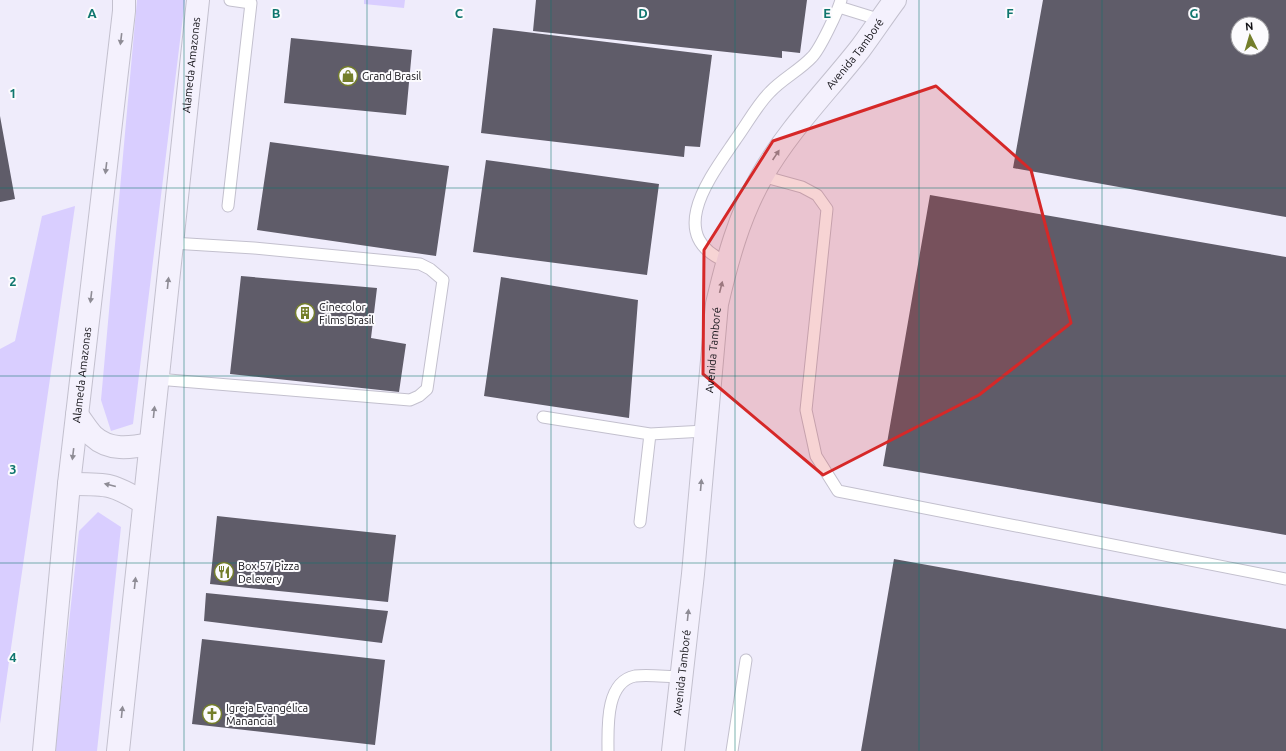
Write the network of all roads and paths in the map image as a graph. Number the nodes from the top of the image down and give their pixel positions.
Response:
1 (124, 0) edge
2 (198, 0) edge
3 (230, 0) edge
4 (895, 0) edge
5 (840, 4) edge
6 (881, 20) junction
7 (762, 176) junction
8 (228, 206) dead end
9 (172, 243) junction
10 (727, 262) junction
11 (157, 379) junction
12 (77, 415) junction
13 (543, 417) dead end
14 (705, 431) junction
15 (650, 434) junction
16 (150, 444) junction
17 (69, 484) junction
18 (144, 503) junction
19 (640, 522) dead end
20 (1286, 578) edge
21 (746, 660) dead end
22 (681, 677) junction
23 (44, 751) edge
24 (118, 751) edge
25 (608, 751) edge
26 (673, 751) edge
27 (732, 751) edge

1 -> 12 main road, Alameda Amazonas
2 - 9 main road, Alameda Amazonas
3 - 8 lane
4 - 6 main road, Avenida Tamboré
5 - 6 lane
5 - 10 lane
7 -> 6 main road, Avenida Tamboré
7 - 10 main road, Avenida Tamboré
7 - 20 lane
11 -> 9 main road, Alameda Amazonas
9 - 11 lane
14 -> 10 main road, Avenida Tamboré
16 -> 11 main road, Alameda Amazonas
12 - 16 main road
12 -> 17 main road, Alameda Amazonas
13 - 15 lane
14 - 15 lane
22 -> 14 main road, Avenida Tamboré
15 - 19 lane
16 - 18 main road, Alameda Amazonas
18 -> 17 main road
17 - 23 main road, Alameda Amazonas
24 -> 18 main road, Alameda Amazonas
21 - 27 lane
22 - 25 lane
22 - 26 main road, Avenida Tamboré

